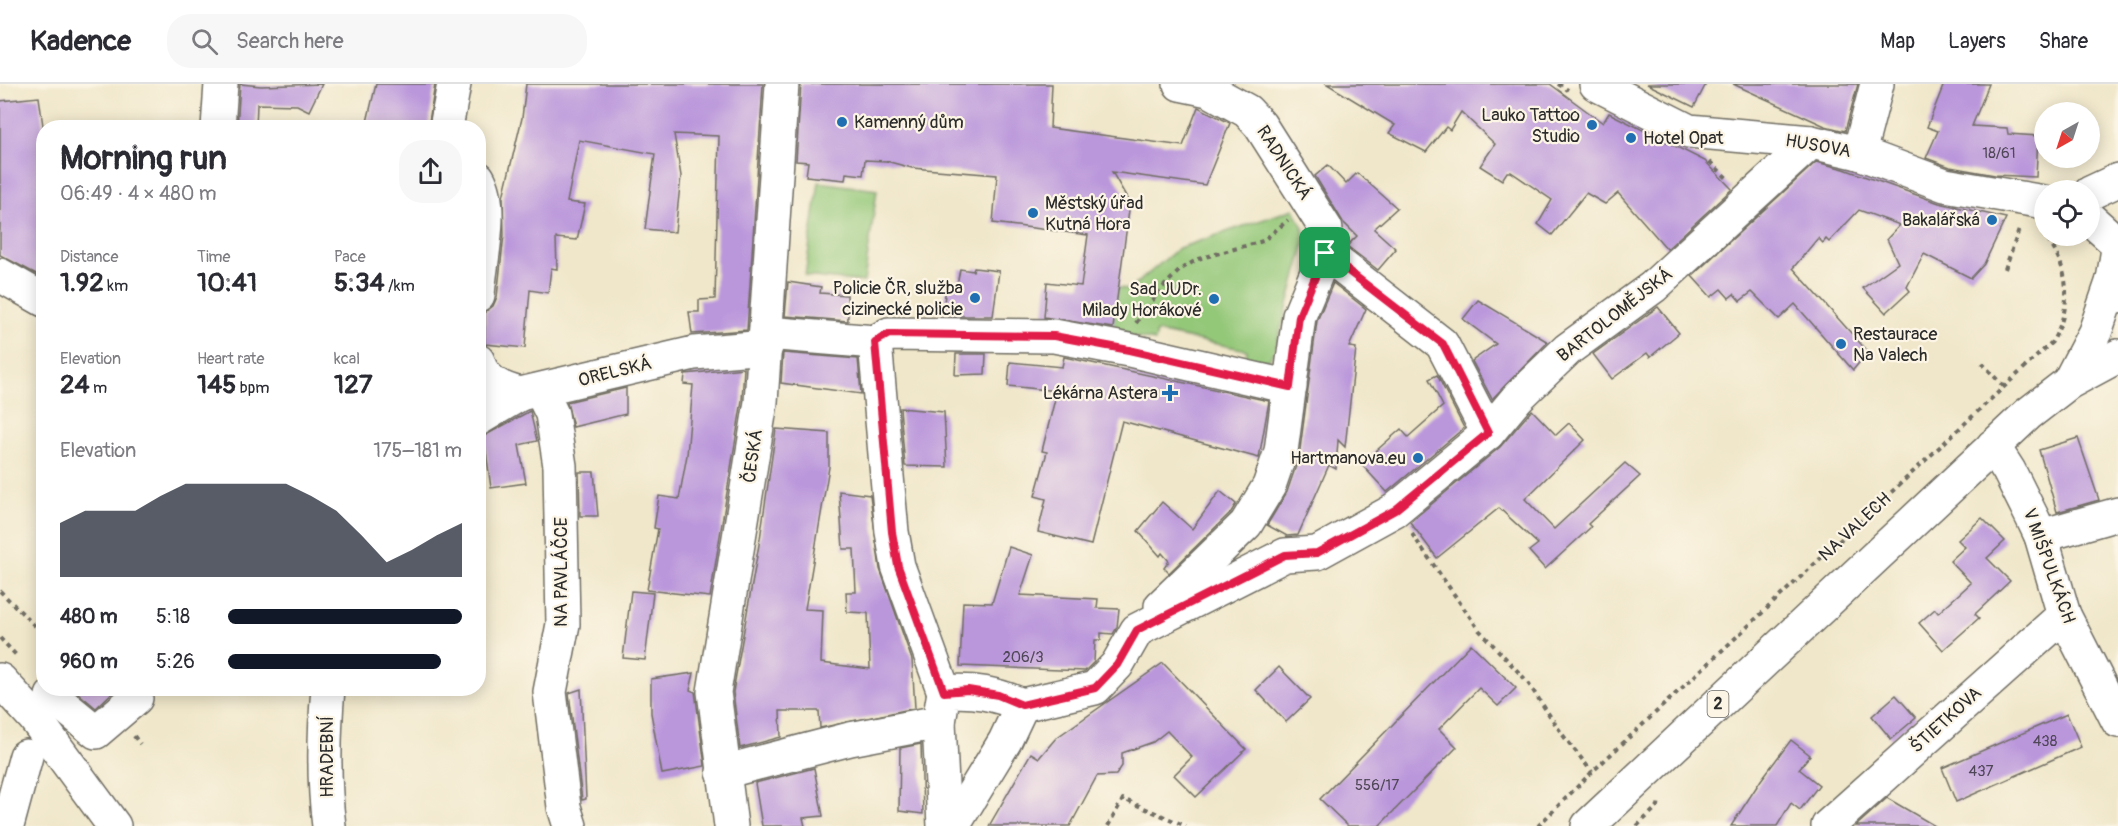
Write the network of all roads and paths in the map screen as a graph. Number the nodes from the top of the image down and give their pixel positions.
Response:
1 (221, 84) edge
2 (454, 84) edge
3 (782, 84) edge
4 (1180, 84) edge
5 (1596, 84) edge
6 (1877, 84) edge
7 (219, 120) edge
8 (447, 120) edge
9 (1811, 142) junction
10 (1859, 153) junction
11 (2118, 180) edge
12 (2100, 188) edge
13 (2118, 201) edge
14 (2100, 202) edge
15 (1311, 206) junction
16 (2034, 210) edge
17 (2100, 228) edge
18 (2118, 244) edge
19 (1325, 253) junction
20 (2060, 257) dead end
21 (2005, 269) dead end
22 (0, 275) edge
23 (2116, 275) edge
24 (36, 295) edge
25 (1133, 328) dead end
26 (766, 340) junction
27 (875, 342) junction
28 (2118, 356) edge
29 (1982, 363) dead end
30 (486, 377) edge
31 (2068, 383) junction
32 (1290, 387) junction
33 (2004, 387) junction
34 (531, 392) junction
35 (486, 416) edge
36 (1488, 433) junction
37 (1993, 446) junction
38 (1395, 510) junction
39 (2118, 514) edge
40 (1246, 524) junction
41 (2041, 536) junction
42 (1285, 555) junction
43 (0, 591) edge
44 (2064, 615) junction
45 (36, 626) edge
46 (1137, 630) junction
47 (0, 680) edge
48 (36, 695) edge
49 (327, 696) edge
50 (136, 698) dead end
51 (48, 700) edge
52 (1022, 705) junction
53 (942, 707) junction
54 (2118, 721) edge
55 (26, 756) dead end
56 (723, 772) junction
57 (1592, 772) junction
58 (7, 826) edge
59 (114, 826) edge
60 (329, 826) edge
61 (570, 826) edge
62 (730, 826) edge
63 (944, 826) edge
64 (953, 826) edge
65 (1108, 826) edge
66 (1186, 826) edge
67 (1538, 826) edge
68 (1588, 826) edge
69 (1828, 826) edge

1 - 7 street
2 - 8 street
3 - 26 street, ČESKÁ
4 - 15 street, RADNICKÁ
5 - 9 street, HUSOVA
6 - 10 street
9 - 10 street, HUSOVA
9 - 36 street, BARTOLOMĚJSKÁ
10 - 16 street, HUSOVA
11 - 12 street
13 - 14 street
15 - 19 street, RADNICKÁ
15 - 25 path
16 - 21 path
17 - 18 street
19 - 32 street, RADNICKÁ
19 - 36 street
20 - 33 path, NA VALECH
22 - 24 street
23 - 31 street
26 - 27 street, ORELSKÁ
26 - 34 street, ORELSKÁ
26 - 56 street, ČESKÁ
27 - 32 street
27 - 53 street
28 - 31 street, NA VALECH / 2
29 - 33 path
30 - 34 street
31 - 37 street, NA VALECH / 2
32 - 40 street, RADNICKÁ
33 - 57 path, NA VALECH
34 - 35 street, ORELSKÁ
34 - 61 street, NA PAVLÁČCE
36 - 38 street, BARTOLOMĚJSKÁ
37 - 41 street, V MIŠPULKÁCH
37 - 68 street, NA VALECH / 2
38 - 42 street, BARTOLOMĚJSKÁ
38 - 57 path
39 - 41 street
40 - 42 street
40 - 46 street, RADNICKÁ
41 - 44 street, V MIŠPULKÁCH
42 - 46 street, BARTOLOMĚJSKÁ
43 - 45 path
44 - 54 street, V MIŠPULKÁCH
44 - 69 street, ŠTIETKOVA
46 - 52 street
47 - 48 street
49 - 60 street, HRADEBNÍ
50 - 51 street
51 - 59 street
52 - 53 street
52 - 64 street
53 - 56 street
53 - 63 street
55 - 58 street
56 - 62 street, ČESKÁ
57 - 67 path, NA VALECH
65 - 66 path

